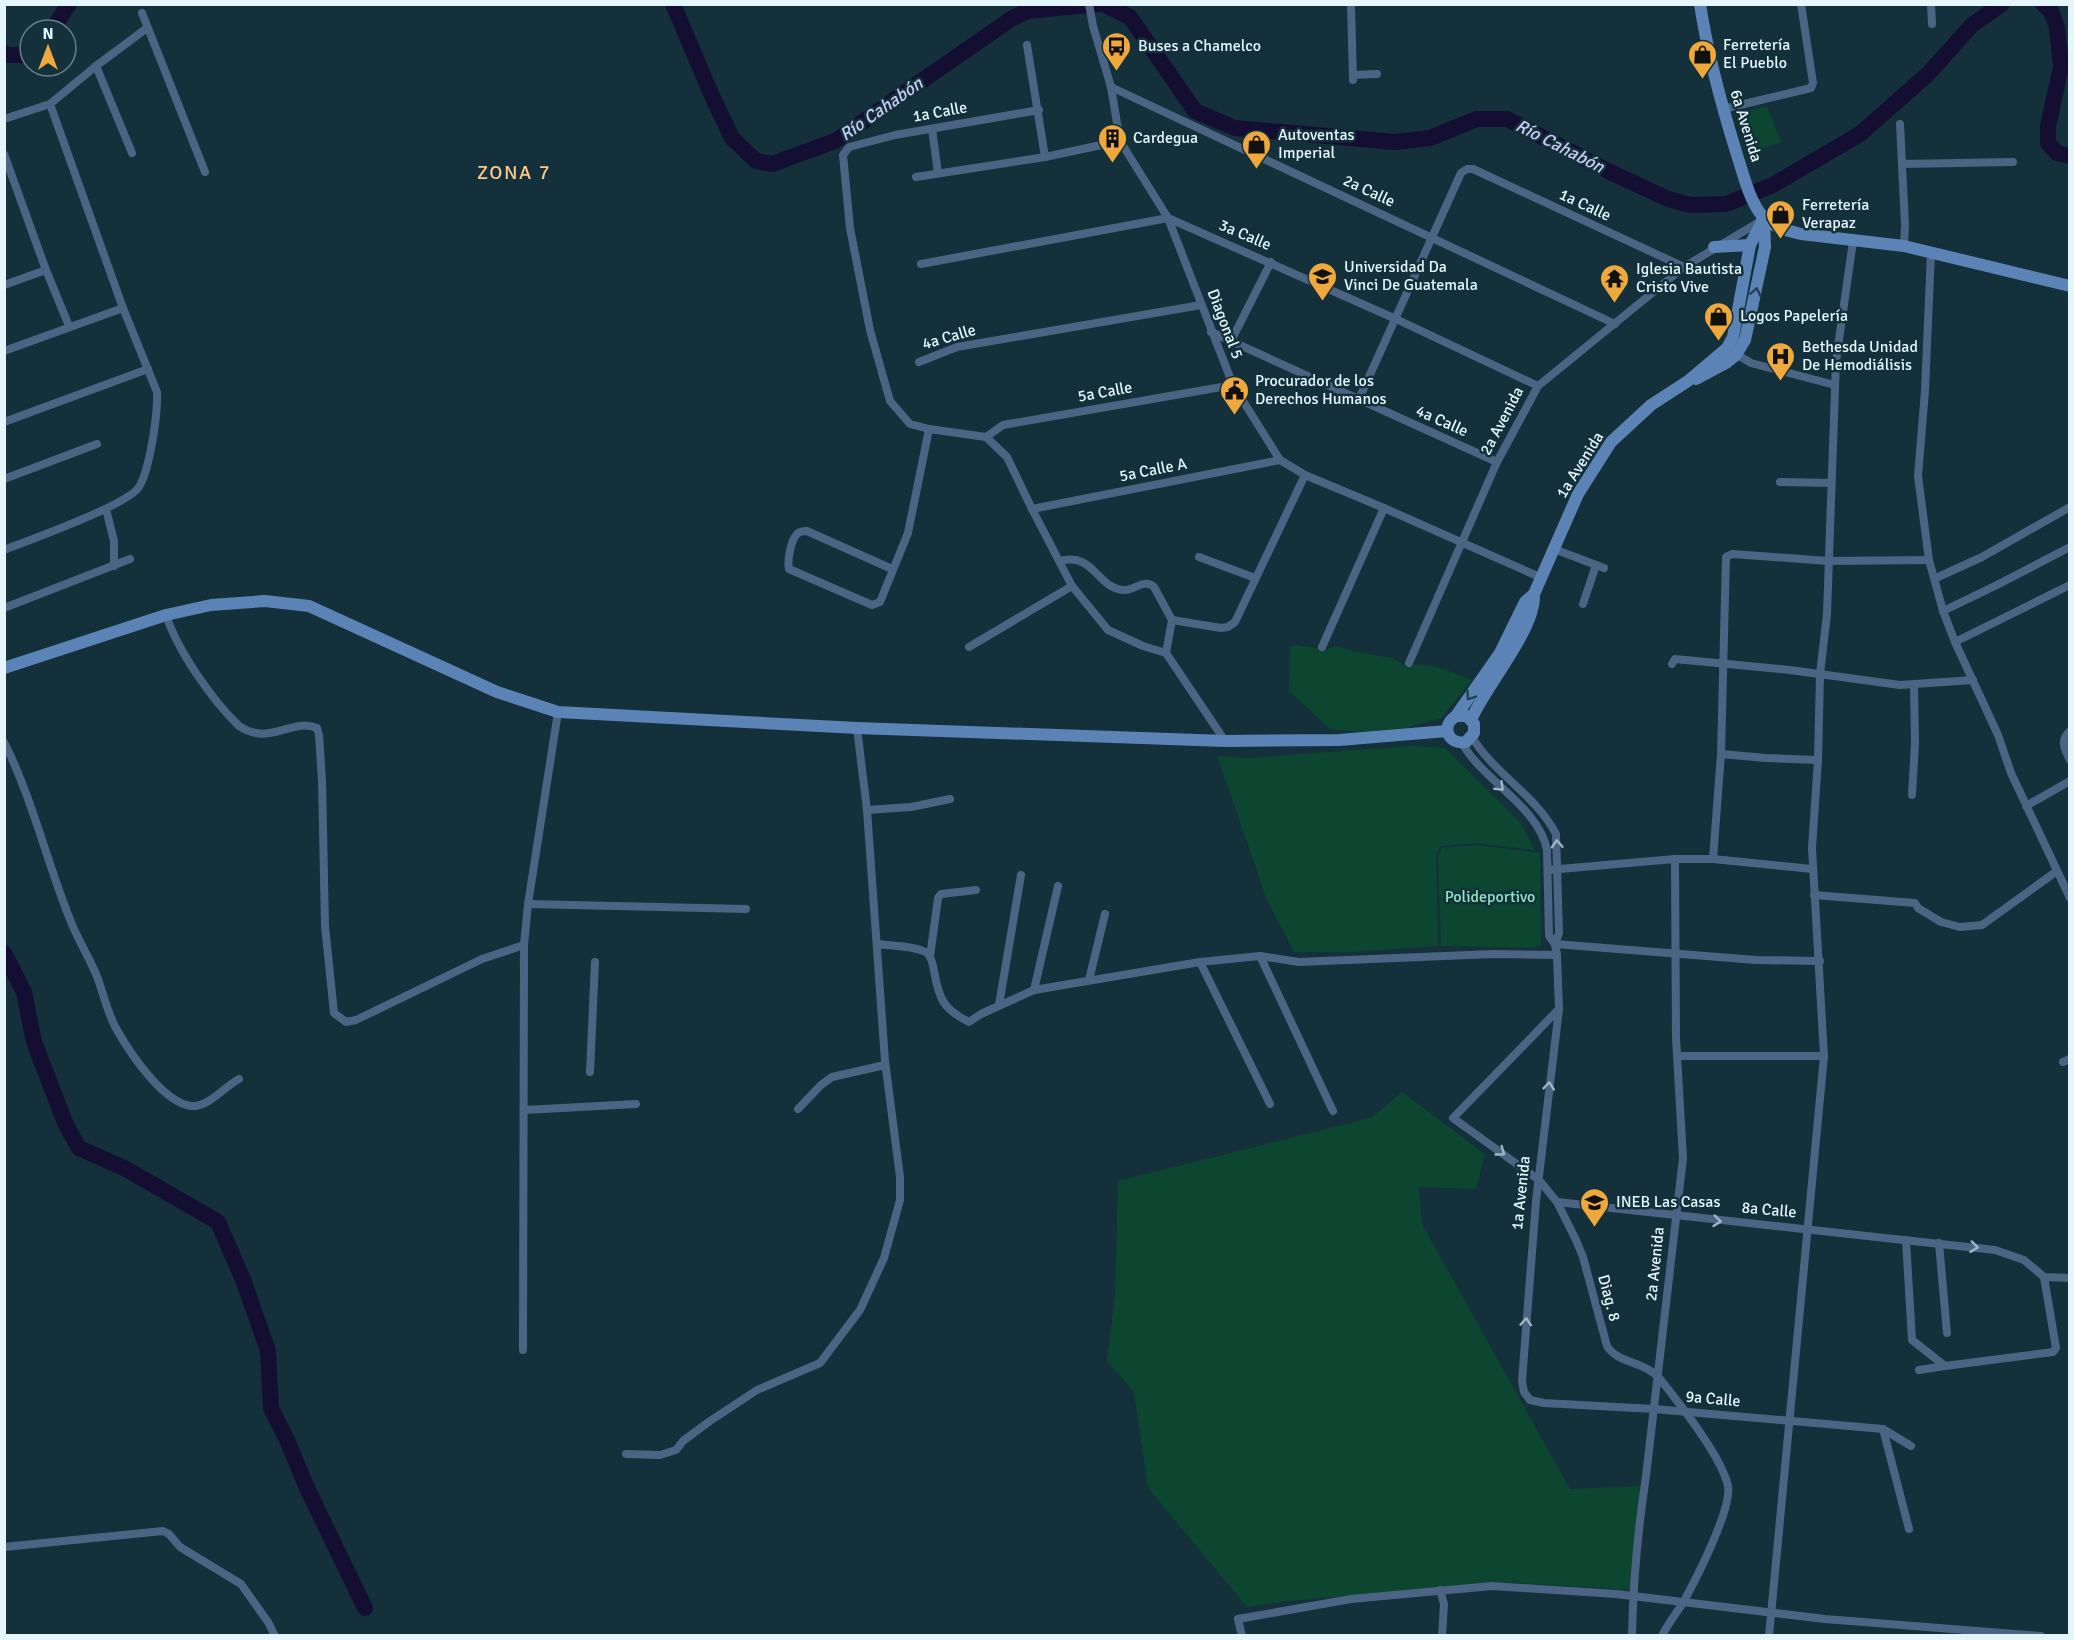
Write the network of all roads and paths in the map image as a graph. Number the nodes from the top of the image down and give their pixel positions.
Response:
1 (1089, 4) edge
2 (1351, 4) edge
3 (1700, 4) edge
4 (1801, 4) edge
5 (1931, 4) edge
6 (142, 13) dead end
7 (1932, 24) dead end
8 (147, 28) junction
9 (1027, 45) dead end
10 (96, 66) junction
11 (1377, 74) dead end
12 (1111, 87) junction
13 (50, 104) junction
14 (1722, 109) junction
15 (1039, 110) junction
16 (4, 119) edge
17 (1900, 124) dead end
18 (932, 129) junction
19 (1120, 141) junction
20 (132, 153) dead end
21 (4, 154) edge
22 (1045, 157) junction
23 (2013, 162) dead end
24 (1902, 164) junction
25 (205, 172) dead end
26 (938, 173) junction
27 (916, 177) dead end
28 (1760, 213) junction
29 (1167, 218) junction
30 (1434, 237) junction
31 (1853, 241) junction
32 (1750, 245) junction
33 (1904, 246) junction
34 (1714, 247) junction
35 (1931, 252) junction
36 (1271, 262) junction
37 (921, 264) dead end
38 (1684, 267) junction
39 (46, 270) junction
40 (4, 285) edge
41 (2070, 286) edge
42 (1201, 305) junction
43 (123, 308) junction
44 (1396, 319) junction
45 (1615, 324) junction
46 (69, 326) junction
47 (1211, 332) junction
48 (1231, 341) junction
49 (4, 351) edge
50 (1731, 351) junction
51 (919, 362) dead end
52 (148, 369) junction
53 (1233, 385) junction
54 (1834, 385) junction
55 (1538, 386) junction
56 (1359, 399) junction
57 (4, 422) edge
58 (929, 429) junction
59 (986, 437) junction
60 (97, 444) dead end
61 (1280, 460) junction
62 (1497, 462) junction
63 (1305, 475) junction
64 (4, 479) edge
65 (1780, 482) dead end
66 (1832, 483) junction
67 (2070, 507) edge
68 (1384, 508) junction
69 (106, 509) junction
70 (1032, 509) junction
71 (1462, 542) junction
72 (2070, 547) edge
73 (1554, 549) junction
74 (4, 550) edge
75 (1199, 557) dead end
76 (130, 559) dead end
77 (1929, 560) junction
78 (1060, 561) junction
79 (1828, 561) junction
80 (114, 566) junction
81 (892, 569) junction
82 (1255, 578) junction
83 (1542, 578) junction
84 (1936, 578) junction
85 (2070, 585) edge
86 (1072, 586) junction
87 (1534, 594) junction
88 (1583, 604) dead end
89 (4, 608) edge
90 (1943, 611) junction
91 (166, 615) junction
92 (1172, 620) junction
93 (1955, 642) junction
94 (969, 647) dead end
95 (1322, 647) dead end
96 (1166, 653) junction
97 (1409, 663) dead end
98 (1724, 663) junction
99 (1672, 664) dead end
100 (4, 668) edge
101 (1820, 674) junction
102 (1973, 680) junction
103 (1914, 685) junction
104 (558, 711) junction
105 (1456, 716) junction
106 (1471, 720) junction
107 (857, 728) junction
108 (1447, 731) junction
109 (2070, 731) edge
110 (1467, 740) junction
111 (1225, 741) junction
112 (4, 742) edge
113 (1720, 754) junction
114 (1818, 760) junction
115 (2070, 760) edge
116 (2070, 781) edge
117 (1912, 795) dead end
118 (950, 800) dead end
119 (2026, 806) junction
120 (867, 810) junction
121 (1675, 859) junction
122 (1713, 859) junction
123 (1553, 869) junction
124 (1812, 869) junction
125 (2057, 871) junction
126 (1021, 875) dead end
127 (1058, 886) dead end
128 (976, 890) dead end
129 (1814, 895) junction
130 (2070, 898) edge
131 (528, 904) junction
132 (747, 909) dead end
133 (1105, 914) dead end
134 (878, 944) junction
135 (1555, 944) junction
136 (524, 945) junction
137 (1676, 953) junction
138 (1557, 955) junction
139 (1260, 956) junction
140 (930, 957) junction
141 (1820, 961) junction
142 (595, 962) dead end
143 (1200, 962) junction
144 (1089, 980) junction
145 (1034, 990) junction
146 (999, 1005) junction
147 (1558, 1009) junction
148 (1677, 1056) junction
149 (1824, 1056) junction
150 (885, 1065) junction
151 (590, 1072) dead end
152 (239, 1079) dead end
153 (636, 1104) dead end
154 (1270, 1104) dead end
155 (798, 1109) dead end
156 (525, 1110) junction
157 (1333, 1111) dead end
158 (1539, 1180) junction
159 (1557, 1202) junction
160 (1676, 1216) junction
161 (1808, 1229) junction
162 (1906, 1240) junction
163 (1939, 1243) junction
164 (2044, 1277) junction
165 (2070, 1278) edge
166 (1947, 1333) dead end
167 (523, 1350) dead end
168 (1945, 1366) junction
169 (1919, 1370) dead end
170 (1658, 1376) junction
171 (1522, 1381) joint
172 (1654, 1409) junction
173 (1684, 1412) junction
174 (1788, 1420) junction
175 (1883, 1429) junction
176 (1911, 1446) dead end
177 (626, 1454) dead end
178 (1909, 1529) dead end
179 (4, 1547) edge
180 (1440, 1590) junction
181 (1633, 1596) junction
182 (1683, 1603) junction
183 (1771, 1611) junction
184 (1934, 1632) edge
185 (275, 1635) edge
186 (1242, 1635) edge
187 (1442, 1635) edge
188 (1632, 1635) edge
189 (1662, 1635) edge
190 (1768, 1635) edge
191 (2041, 1635) edge

1 - 12 street, Diagonal 5
2 - 11 street
3 - 14 main road, 6a Avenida
4 - 14 street
5 - 7 street
6 - 8 street
8 - 10 street
8 - 25 street
9 - 15 street
10 - 13 street
10 - 20 street
12 - 19 street, Diagonal 5
12 - 30 street, 2a Calle
13 - 16 street
13 - 43 street
14 - 28 main road, 6a Avenida
15 - 18 street, 1a Calle
15 - 22 street
17 - 24 street
18 - 26 street
18 - 58 street, 1a Calle
19 - 22 street
19 - 29 street, Diagonal 5
21 - 39 street
22 - 26 street
23 - 24 street
24 - 33 street
26 - 27 street
28 - 31 main road
28 - 32 main road
28 - 34 street, 2a Avenida
50 -> 28 main road
29 - 36 street, 3a Calle
29 - 37 street
29 - 42 street, Diagonal 5
30 - 38 street, 1a Calle
30 - 44 street
30 - 45 street, 2a Calle
31 - 33 main road
31 - 54 street
32 - 34 main road
32 - 50 main road
33 - 35 main road
34 - 38 street, 2a Avenida
35 - 41 main road
35 - 77 street
36 - 44 street, 3a Calle
36 - 48 street
38 - 45 street, 2a Avenida
39 - 40 street
39 - 46 street
42 - 47 street, Diagonal 5
42 - 51 street, 4a Calle
43 - 46 street
43 - 52 street
44 - 55 street, 3a Calle
44 - 56 street
45 - 55 street, 2a Avenida
46 - 49 street
47 - 48 street, 4a Calle
47 - 53 street, Diagonal 5
48 - 56 street, 4a Calle
50 - 54 street
50 - 73 main road, 1a Avenida
52 - 57 street
52 - 69 street
53 - 59 street, 5a Calle
53 - 61 street, Diagonal 5
54 - 66 street
55 - 62 street, 2a Avenida
56 - 62 street, 4a Calle
58 - 59 street
58 - 81 street
59 - 70 street
60 - 64 street
61 - 63 street, Diagonal 5
61 - 70 street, 5a Calle A
62 - 71 street, 2a Avenida
63 - 68 street, Diagonal 5
63 - 82 street
65 - 66 street
66 - 79 street
67 - 84 street
68 - 71 street, Diagonal 5
68 - 95 street
69 - 74 street
69 - 80 street
70 - 78 street
71 - 83 street, Diagonal 5
71 - 97 street, 2a Avenida
72 - 90 street
73 - 83 main road, 1a Avenida
73 - 88 street
75 - 82 street
76 - 80 street
77 - 79 street
77 - 84 street
78 - 86 street
78 - 92 street
79 - 98 street
79 - 101 street
80 - 89 street
81 - 81 street
82 - 92 street
83 - 87 main road, 1a Avenida
84 - 90 street
85 - 93 street
86 - 94 street
86 - 96 street
87 -> 105 main road, 1a Avenida
87 - 106 main road, 1a Avenida
90 - 93 street
91 - 100 main road
91 - 104 main road
91 - 136 street
92 - 96 street
93 - 102 street
96 - 111 street
98 - 99 street
98 - 101 street
98 - 113 street
101 - 103 street
101 - 114 street
102 - 103 street
102 - 119 street
103 - 117 street
104 - 107 main road
104 - 131 street
105 - 106 main road
105 - 108 main road
106 - 110 main road
107 - 111 main road
107 - 120 street
108 - 110 main road
108 - 111 main road
109 - 115 street
110 -> 123 street
123 -> 110 street
112 - 152 street
113 - 114 street
113 - 122 street
114 - 124 street
116 - 119 street
118 - 120 street
119 - 125 street
120 - 134 street
121 - 122 street
121 - 123 street
121 - 137 street, 2a Avenida
122 - 124 street
123 - 135 street, 1a Avenida
124 - 129 street
125 - 129 street
125 - 130 street
126 - 146 street
127 - 145 street
128 - 140 street
129 - 141 street
131 - 132 street
131 - 136 street
133 - 144 street
134 - 140 street
134 - 150 street
135 - 137 street
135 - 138 street, 1a Avenida
136 - 156 street
137 - 141 street
137 - 148 street, 2a Avenida
138 - 139 street
138 - 147 street, 1a Avenida
139 - 143 street
139 - 157 street
140 - 146 street
141 - 149 street
142 - 151 street
143 - 144 street
143 - 154 street
144 - 145 street
145 - 146 street
158 -> 147 street, 1a Avenida
147 -> 158 street
148 - 149 street
148 - 160 street, 2a Avenida
149 - 161 street
150 - 155 street
150 - 177 street
153 - 156 street
156 - 167 street
158 - 159 street
171 -> 158 street, 1a Avenida
159 - 160 street, 8a Calle
159 - 170 street, Diag. 8
160 -> 161 street, 8a Calle
160 - 170 street, 2a Avenida
161 - 162 street, 8a Calle
161 - 174 street
162 - 163 street, 8a Calle
162 - 168 street
163 -> 164 street, 8a Calle
163 - 166 street
164 - 165 street
164 - 168 street
168 - 169 street
170 - 172 street, 2a Avenida
170 - 173 street
171 - 172 street, 9a Calle
172 - 173 street, 9a Calle
172 - 181 street, 2a Avenida
173 - 174 street, 9a Calle
173 - 182 street
174 - 175 street, 9a Calle
174 - 183 street
175 - 176 street, 9a Calle
175 - 178 street
179 - 185 street
180 - 181 street
180 - 186 street
180 - 187 street
181 - 182 street
181 - 188 street, 2a Avenida
182 - 183 street
182 - 189 street
183 - 184 street
183 - 190 street
184 - 191 street

